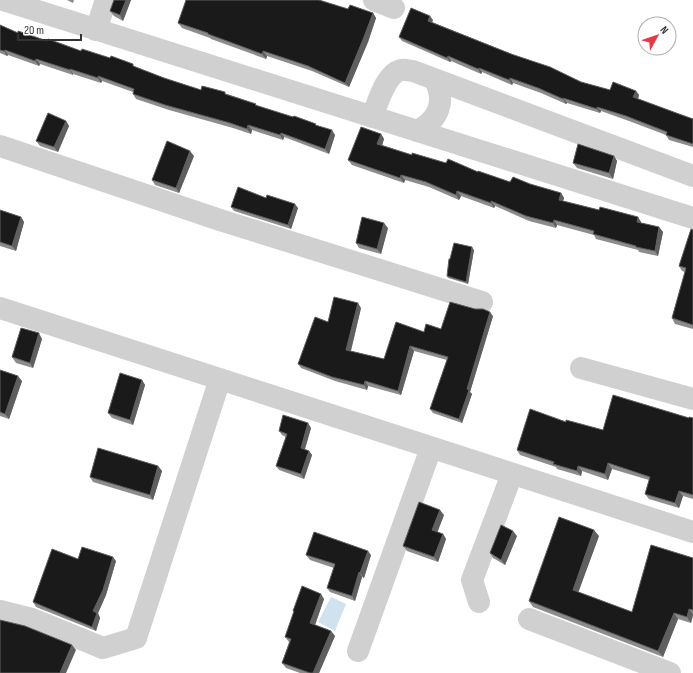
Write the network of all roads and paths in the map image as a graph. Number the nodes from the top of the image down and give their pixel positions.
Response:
1 (3, 0) edge
2 (106, 0) edge
3 (374, 0) edge
4 (394, 8) dead end
5 (96, 30) junction
6 (435, 80) junction
7 (372, 116) junction
8 (417, 131) junction
9 (0, 146) edge
10 (693, 176) edge
11 (693, 218) edge
12 (482, 302) dead end
13 (0, 308) edge
14 (581, 368) dead end
15 (220, 379) junction
16 (693, 399) edge
17 (431, 448) junction
18 (512, 474) junction
19 (693, 532) edge
20 (479, 602) dead end
21 (0, 611) edge
22 (529, 619) dead end
23 (358, 651) dead end
24 (670, 673) edge

1 - 5 street
2 - 5 street
3 - 4 street
5 - 7 street
6 - 7 street
6 - 8 street
6 - 10 street
7 - 8 street
8 - 11 street
9 - 12 street
13 - 15 street
14 - 16 street
15 - 17 street
15 - 21 street
17 - 18 street
17 - 23 street
18 - 19 street
18 - 20 street
22 - 24 street

